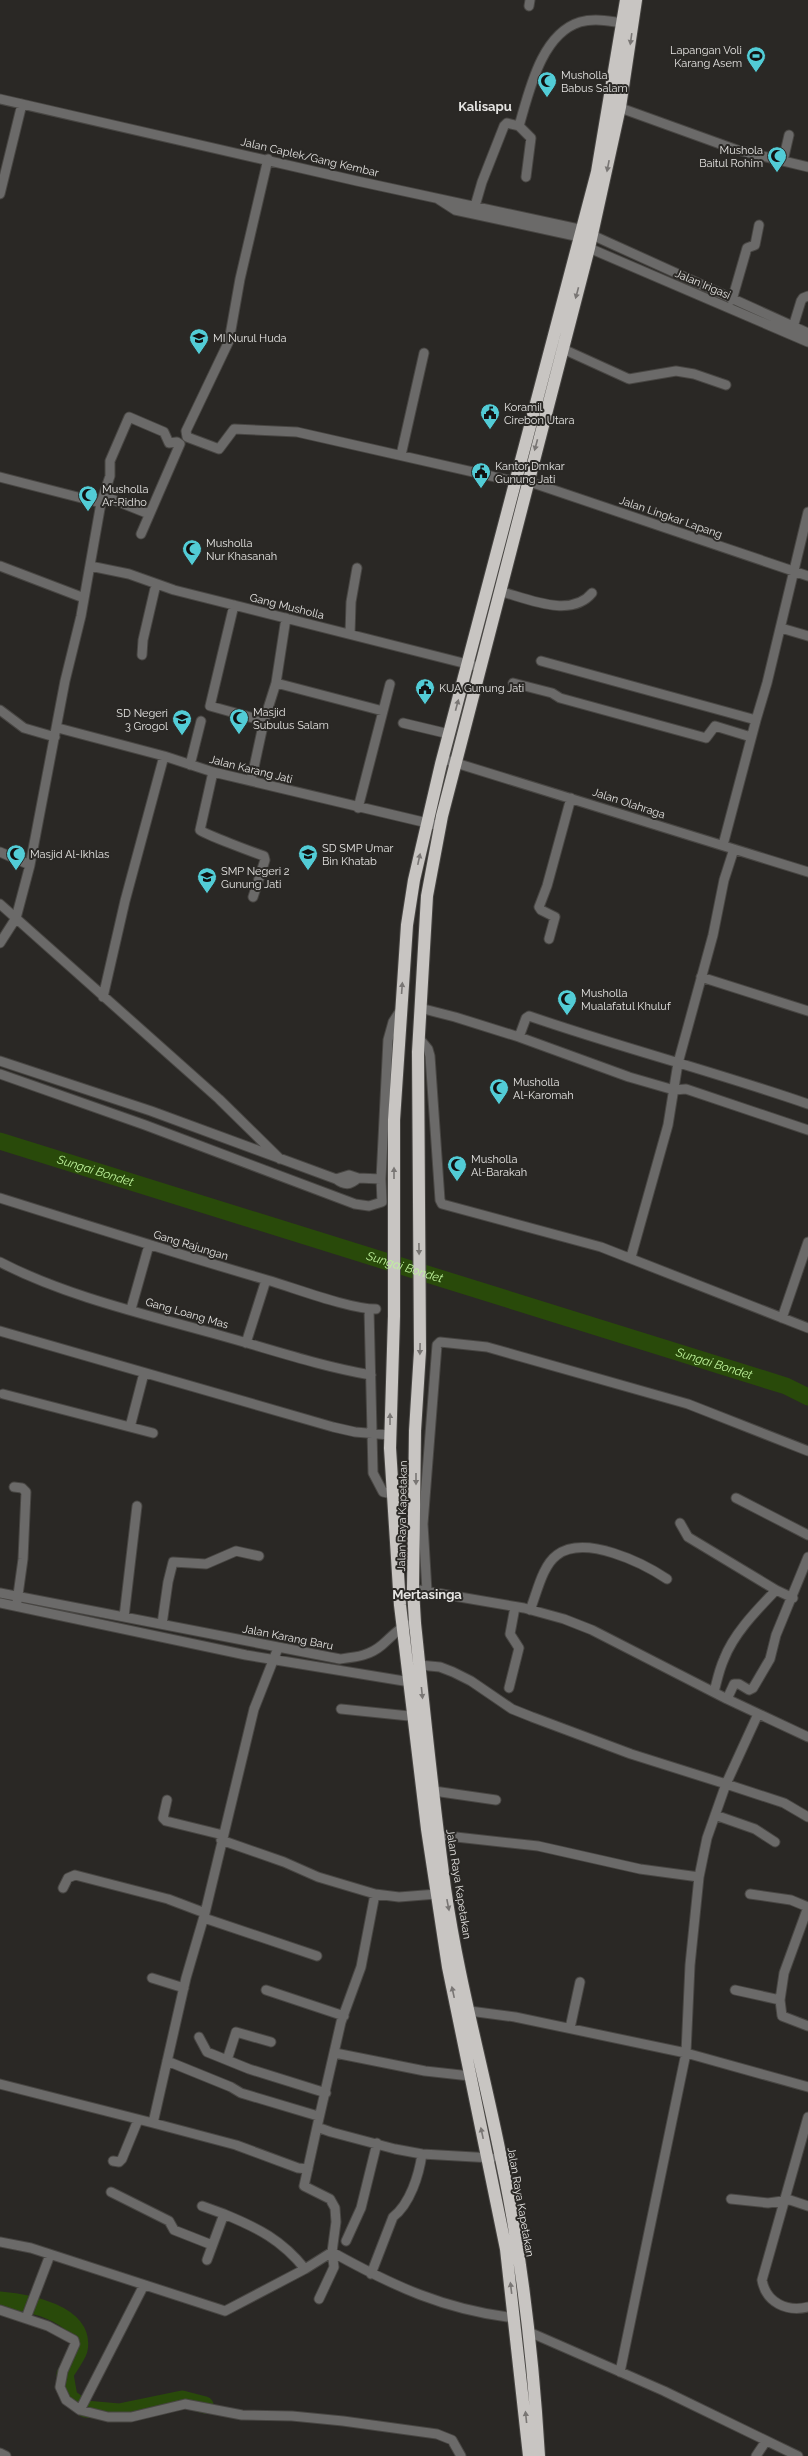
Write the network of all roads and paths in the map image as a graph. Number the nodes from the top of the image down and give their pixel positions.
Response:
1 (626, 0) edge
2 (636, 0) edge
3 (623, 22) junction
4 (0, 99) edge
5 (22, 104) junction
6 (614, 106) junction
7 (519, 126) junction
8 (789, 135) dead end
9 (268, 159) junction
10 (783, 161) junction
11 (808, 167) edge
12 (526, 177) dead end
13 (0, 194) edge
14 (436, 197) junction
15 (475, 206) junction
16 (759, 226) dead end
17 (587, 234) junction
18 (589, 248) junction
19 (808, 296) edge
20 (732, 300) junction
21 (793, 327) junction
22 (808, 333) edge
23 (808, 342) edge
24 (563, 349) junction
25 (424, 353) dead end
26 (726, 385) dead end
27 (535, 427) junction
28 (401, 455) junction
29 (0, 477) edge
30 (522, 482) junction
31 (518, 496) junction
32 (102, 499) junction
33 (808, 512) edge
34 (149, 514) junction
35 (140, 534) dead end
36 (0, 566) edge
37 (90, 566) junction
38 (357, 568) dead end
39 (794, 571) junction
40 (808, 576) edge
41 (156, 584) junction
42 (499, 591) junction
43 (592, 593) dead end
44 (84, 598) junction
45 (234, 605) junction
46 (286, 618) junction
47 (781, 628) junction
48 (350, 634) junction
49 (808, 636) edge
50 (142, 655) dead end
51 (541, 661) dead end
52 (474, 666) junction
53 (276, 683) junction
54 (513, 683) dead end
55 (390, 684) dead end
56 (0, 710) edge
57 (383, 711) junction
58 (756, 720) junction
59 (201, 721) dead end
60 (264, 721) junction
61 (403, 723) dead end
62 (56, 732) junction
63 (449, 734) junction
64 (751, 737) junction
65 (164, 756) junction
66 (443, 758) junction
67 (456, 762) junction
68 (190, 765) junction
69 (213, 772) junction
70 (250, 781) junction
71 (571, 798) junction
72 (358, 808) junction
73 (427, 823) junction
74 (440, 826) junction
75 (724, 845) junction
76 (734, 848) junction
77 (0, 852) edge
78 (30, 864) junction
79 (808, 872) edge
80 (253, 897) dead end
81 (0, 904) edge
82 (14, 921) junction
83 (549, 939) dead end
84 (0, 943) edge
85 (701, 976) junction
86 (103, 997) junction
87 (420, 1008) junction
88 (400, 1011) junction
89 (808, 1011) edge
90 (519, 1037) junction
91 (419, 1038) junction
92 (0, 1061) edge
93 (678, 1063) junction
94 (0, 1074) edge
95 (674, 1090) junction
96 (808, 1104) edge
97 (808, 1130) edge
98 (281, 1160) junction
99 (381, 1179) junction
100 (0, 1198) edge
101 (808, 1242) edge
102 (149, 1245) junction
103 (630, 1257) junction
104 (0, 1262) edge
105 (266, 1280) junction
106 (131, 1309) junction
107 (782, 1318) junction
108 (808, 1328) edge
109 (0, 1331) edge
110 (246, 1343) junction
111 (144, 1373) junction
112 (371, 1375) junction
113 (3, 1394) dead end
114 (130, 1427) junction
115 (153, 1433) dead end
116 (373, 1435) junction
117 (390, 1435) junction
118 (808, 1451) edge
119 (14, 1487) dead end
120 (392, 1494) junction
121 (736, 1498) dead end
122 (137, 1506) dead end
123 (680, 1524) dead end
124 (808, 1535) edge
125 (259, 1556) dead end
126 (808, 1557) edge
127 (667, 1579) dead end
128 (413, 1589) junction
129 (776, 1590) junction
130 (427, 1591) junction
131 (0, 1593) edge
132 (793, 1598) junction
133 (18, 1600) junction
134 (0, 1603) edge
135 (515, 1607) junction
136 (530, 1610) junction
137 (124, 1617) junction
138 (415, 1623) junction
139 (161, 1625) junction
140 (403, 1627) junction
141 (151, 1634) junction
142 (275, 1654) junction
143 (419, 1665) junction
144 (410, 1682) junction
145 (509, 1688) dead end
146 (714, 1692) junction
147 (727, 1699) junction
148 (341, 1709) dead end
149 (758, 1714) junction
150 (419, 1717) junction
151 (808, 1737) edge
152 (728, 1780) junction
153 (427, 1790) junction
154 (166, 1800) dead end
155 (496, 1800) dead end
156 (715, 1815) junction
157 (808, 1817) edge
158 (438, 1835) junction
159 (222, 1838) junction
160 (775, 1842) dead end
161 (439, 1877) junction
162 (699, 1877) junction
163 (63, 1888) dead end
164 (375, 1894) junction
165 (437, 1894) junction
166 (750, 1894) dead end
167 (808, 1907) edge
168 (204, 1915) junction
169 (317, 1956) dead end
170 (152, 1978) dead end
171 (580, 1982) dead end
172 (184, 1988) junction
173 (266, 1990) dead end
174 (735, 1990) dead end
175 (780, 2000) junction
176 (462, 2010) junction
177 (344, 2016) junction
178 (808, 2026) edge
179 (570, 2028) junction
180 (199, 2037) dead end
181 (271, 2042) dead end
182 (686, 2052) junction
183 (335, 2053) junction
184 (227, 2060) junction
185 (167, 2061) junction
186 (470, 2076) junction
187 (0, 2084) edge
188 (808, 2087) edge
189 (326, 2093) junction
190 (318, 2116) junction
191 (808, 2117) edge
192 (138, 2120) junction
193 (153, 2123) junction
194 (317, 2127) junction
195 (378, 2143) junction
196 (422, 2154) junction
197 (488, 2158) junction
198 (502, 2158) junction
199 (113, 2161) dead end
200 (308, 2169) junction
201 (112, 2192) dead end
202 (731, 2199) dead end
203 (786, 2200) junction
204 (202, 2206) dead end
205 (808, 2206) edge
206 (224, 2214) junction
207 (346, 2241) dead end
208 (0, 2242) edge
209 (212, 2246) junction
210 (332, 2252) junction
211 (50, 2255) junction
212 (207, 2260) dead end
213 (305, 2269) junction
214 (371, 2274) junction
215 (144, 2285) junction
216 (319, 2299) dead end
217 (808, 2307) edge
218 (0, 2310) edge
219 (27, 2316) junction
220 (515, 2318) junction
221 (529, 2332) junction
222 (620, 2372) junction
223 (82, 2406) junction
224 (766, 2441) junction
225 (0, 2452) edge
226 (6, 2456) edge
227 (461, 2456) edge
228 (529, 2456) edge
229 (539, 2456) edge
230 (756, 2456) edge
231 (798, 2456) edge

1 - 3 highway
2 -> 6 highway
3 - 6 highway
3 - 7 street
4 - 5 street, Jalan Caplek/Gang Kembar
5 - 9 street, Jalan Caplek/Gang Kembar
5 - 13 street
6 - 10 street
6 - 17 highway
7 - 12 street
7 - 15 street
8 - 10 street
9 - 14 street, Jalan Caplek/Gang Kembar
9 - 28 street, Jalan Lingkar Lapang
10 - 11 street
14 - 15 street, Jalan Caplek/Gang Kembar
14 - 17 street
15 - 17 street, Jalan Caplek/Gang Kembar
16 - 20 street
17 - 18 highway
17 - 20 street
17 - 27 highway
18 - 23 street, Jalan Irigasi
18 -> 24 highway
19 - 21 street
20 - 21 street
21 - 22 street
24 - 26 street
24 - 27 highway
25 - 28 street
27 - 30 highway
28 - 30 street, Jalan Lingkar Lapang
29 - 32 street
30 - 31 highway
30 - 39 street, Jalan Lingkar Lapang
31 - 42 highway
31 - 52 highway
32 - 34 street
32 - 34 street
32 - 37 street
33 - 39 street
34 - 35 street
36 - 44 street
37 - 41 street, Gang Musholla
37 - 44 street
38 - 48 street
39 - 40 street, Jalan Lingkar Lapang
39 - 47 street
41 - 45 street, Gang Musholla
41 - 50 street
42 - 43 street
42 - 52 highway
44 - 62 street
45 - 46 street, Gang Musholla
45 - 60 street
46 - 48 street, Gang Musholla
46 - 53 street
47 - 49 street
47 - 58 street
48 - 52 street, Gang Musholla
51 - 58 street
63 -> 52 highway, Jalan Raya Kapetakan
52 - 67 highway, Jalan Raya Kapetakan
53 - 57 street
53 - 60 street
54 - 64 street
55 - 57 street
56 - 62 street, Jalan Karang Jati
57 - 72 street
58 - 64 street
59 - 68 street
60 - 70 street
61 - 63 street
62 - 65 street, Jalan Karang Jati
62 - 78 street
63 - 66 highway, Jalan Raya Kapetakan
64 - 75 street
65 - 68 street, Jalan Karang Jati
65 - 86 street
66 - 67 street, Jalan Olahraga
66 - 73 highway, Jalan Raya Kapetakan
67 - 71 street, Jalan Olahraga
67 - 74 highway, Jalan Raya Kapetakan
68 - 69 street, Jalan Karang Jati
69 - 70 street, Jalan Karang Jati
69 - 80 street
70 - 72 street, Jalan Karang Jati
71 - 75 street, Jalan Olahraga
71 - 83 street
72 - 73 street, Jalan Karang Jati
73 - 74 street, Jalan Karang Jati
88 -> 73 highway, Jalan Raya Kapetakan
74 - 87 highway, Jalan Raya Kapetakan
75 - 76 street, Jalan Olahraga
76 - 79 street, Jalan Olahraga
76 - 85 street
77 - 78 street
78 - 82 street
81 - 82 street
82 - 84 street
82 - 86 street
85 - 89 street
85 - 93 street
86 - 98 street
87 - 90 street
87 - 91 highway, Jalan Raya Kapetakan
88 - 99 street
117 -> 88 highway, Jalan Raya Kapetakan
90 - 93 street
90 - 95 street
91 - 103 street
91 -> 128 highway, Jalan Raya Kapetakan
92 - 98 street
93 - 95 street
93 - 96 street
94 - 99 street
95 - 97 street
95 - 103 street
98 - 99 street
100 - 102 street, Gang Rajungan
101 - 107 street
102 - 105 street, Gang Rajungan
102 - 106 street
103 - 107 street
104 - 106 street, Gang Loang Mas
105 - 110 street
105 - 112 street, Gang Rajungan
106 - 110 street, Gang Loang Mas
107 - 108 street
109 - 111 street
110 - 112 street, Gang Loang Mas
111 - 114 street
111 - 116 street
112 - 116 street
113 - 114 street
114 - 115 street
116 - 117 street
116 - 120 street
117 - 120 highway, Jalan Raya Kapetakan
118 - 130 street
119 - 133 street
120 - 140 highway, Jalan Raya Kapetakan
121 - 124 street
122 - 137 street
123 - 129 street
125 - 139 street
126 - 132 street
127 - 136 street
128 - 130 street
128 - 138 highway, Jalan Raya Kapetakan
129 - 132 street
129 - 146 street
130 - 135 street
131 - 133 street
132 - 147 street
133 - 134 street
133 - 137 street, Jalan Karang Baru
133 - 141 street
135 - 136 street
135 - 145 street
136 - 146 street
137 - 139 street, Jalan Karang Baru
138 - 140 street, Jalan Karang Baru
138 - 143 highway, Jalan Raya Kapetakan
139 - 141 street
139 - 142 street, Jalan Karang Baru
140 - 142 street, Jalan Karang Baru
140 - 144 highway, Jalan Raya Kapetakan
141 - 142 street
142 - 144 street
142 - 159 street
143 -> 150 highway, Jalan Raya Kapetakan
143 - 152 street
144 - 150 highway, Jalan Raya Kapetakan
146 - 147 street
147 - 149 street
148 - 150 street
149 - 151 street
149 - 152 street
150 - 153 highway, Jalan Raya Kapetakan
152 - 156 street
152 - 157 street
153 - 155 street
153 - 158 highway, Jalan Raya Kapetakan
153 - 161 highway, Jalan Raya Kapetakan
154 - 159 street
156 - 160 street
156 - 162 street
158 - 161 highway, Jalan Raya Kapetakan
158 - 162 street
159 - 164 street
159 - 168 street
161 - 165 highway, Jalan Raya Kapetakan
161 -> 176 highway, Jalan Raya Kapetakan
162 - 182 street
163 - 168 street
164 - 165 street
164 - 177 street
176 -> 165 highway, Jalan Raya Kapetakan
166 - 167 street
167 - 175 street
168 - 169 street
168 - 172 street
170 - 172 street
171 - 179 street
172 - 185 street
173 - 177 street
174 - 175 street
175 - 178 street
176 - 179 street
176 - 186 highway, Jalan Raya Kapetakan
176 - 198 highway, Jalan Raya Kapetakan
177 - 183 street
179 - 182 street
180 - 184 street
181 - 184 street
182 - 188 street
182 - 222 street
183 - 186 street
183 - 189 street
184 - 189 street
185 - 190 street
185 - 193 street
197 -> 186 highway, Jalan Raya Kapetakan
187 - 192 street
189 - 190 street
190 - 194 street
191 - 203 street
192 - 193 street
192 - 199 street
193 - 200 street
194 - 195 street
194 - 200 street
195 - 196 street
195 - 207 street
196 - 197 street
196 - 214 street
197 - 198 street
220 -> 197 highway, Jalan Raya Kapetakan
198 - 221 highway, Jalan Raya Kapetakan
200 - 210 street
201 - 209 street
202 - 203 street
203 - 205 street
203 - 217 street
204 - 206 street
206 - 209 street
206 - 213 street
208 - 211 street
209 - 212 street
210 - 213 street
210 - 214 street
210 - 216 street
211 - 215 street
211 - 219 street
213 - 215 street
214 - 220 street
215 - 223 street
218 - 219 street
219 - 223 street
228 -> 220 highway, Jalan Raya Kapetakan
221 - 222 street
221 - 229 highway, Jalan Raya Kapetakan
222 - 224 street
223 - 227 street
224 - 230 street
224 - 231 street
225 - 226 street

